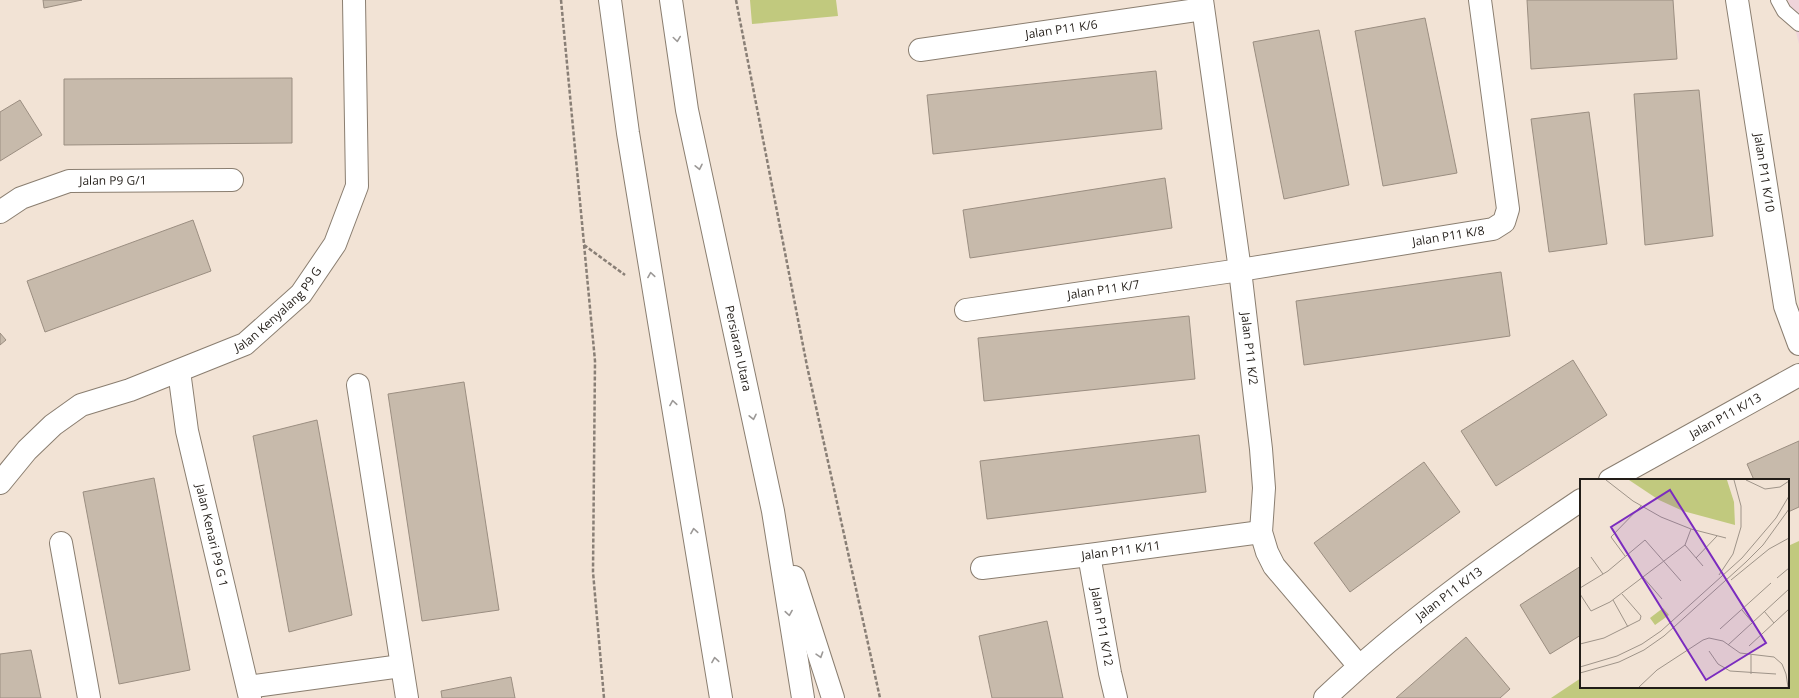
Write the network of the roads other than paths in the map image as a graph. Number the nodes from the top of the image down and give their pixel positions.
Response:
1 (354, 0) edge
2 (610, 0) edge
3 (671, 0) edge
4 (1480, 0) edge
5 (1737, 0) edge
6 (1778, 0) edge
7 (1203, 4) edge
8 (1799, 24) edge
9 (920, 50) dead end
10 (232, 180) dead end
11 (0, 212) edge
12 (1240, 270) junction
13 (966, 310) dead end
14 (1799, 344) edge
15 (179, 372) junction
16 (1799, 375) edge
17 (358, 385) dead end
18 (1612, 479) edge
19 (0, 483) edge
20 (1580, 501) edge
21 (773, 511) junction
22 (1260, 532) junction
23 (61, 543) dead end
24 (1089, 555) junction
25 (982, 568) dead end
26 (401, 666) junction
27 (1359, 666) junction
28 (249, 692) edge
29 (89, 698) edge
30 (407, 698) edge
31 (721, 698) edge
32 (803, 698) edge
33 (834, 698) edge
34 (1116, 698) edge
35 (1325, 698) edge

1 - 15 street, Jalan Kenyalang P9 G
31 -> 2 street
3 -> 21 street, Persiaran Utara
4 - 12 street, Jalan P11 K/8
5 - 14 street, Jalan P11 K/10
6 - 8 lane
7 - 9 street, Jalan P11 K/6
7 - 12 street, Jalan P11 K/2
10 - 11 street, Jalan P9 G/1
12 - 13 street, Jalan P11 K/7
12 - 22 street, Jalan P11 K/2
15 - 19 street, Jalan Kenyalang P9 G
15 - 28 street, Jalan Kenari P9 G 1
16 - 18 street, Jalan P11 K/13
17 - 26 street
20 - 27 street, Jalan P11 K/13
21 -> 32 street, Persiaran Utara
21 -> 33 street
22 - 24 street, Jalan P11 K/11
22 - 27 street, Jalan P11 K/2
23 - 29 street
24 - 25 street, Jalan P11 K/11
24 - 34 street, Jalan P11 K/12
26 - 28 street
26 - 30 street
27 - 35 street, Jalan P11 K/13

